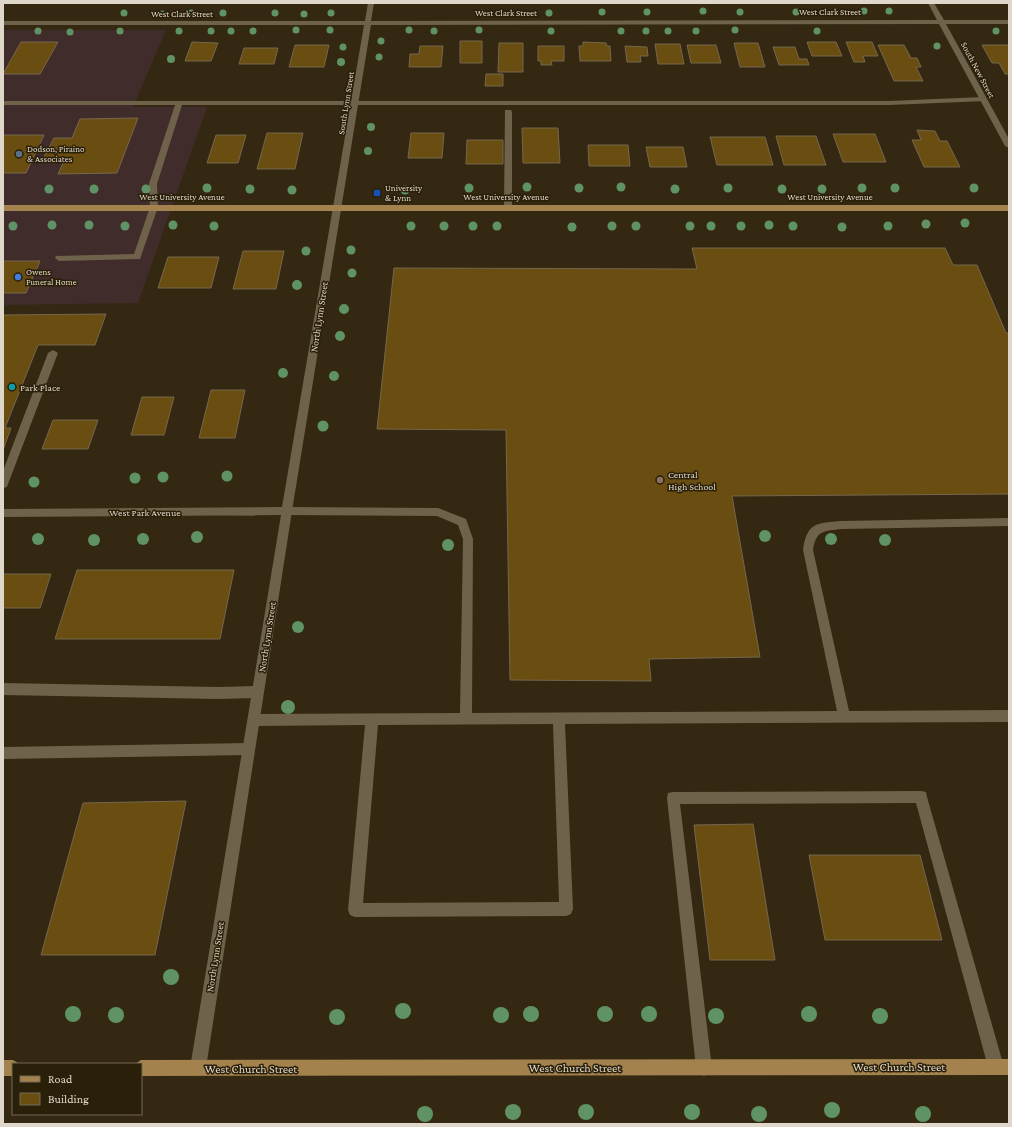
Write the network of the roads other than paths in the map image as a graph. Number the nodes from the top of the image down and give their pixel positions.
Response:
1 (371, 3) edge
2 (931, 3) edge
3 (367, 22) junction
4 (942, 22) junction
5 (1009, 22) edge
6 (3, 23) edge
7 (983, 99) junction
8 (3, 103) edge
9 (179, 103) junction
10 (355, 103) junction
11 (508, 112) dead end
12 (1009, 146) edge
13 (154, 207) junction
14 (337, 207) junction
15 (508, 207) junction
16 (3, 208) edge
17 (1009, 208) edge
18 (59, 258) dead end
19 (53, 353) dead end
20 (3, 484) edge
21 (287, 511) junction
22 (3, 513) edge
23 (1009, 522) edge
24 (3, 689) edge
25 (258, 692) junction
26 (1009, 716) edge
27 (844, 717) junction
28 (466, 718) junction
29 (559, 718) junction
30 (372, 719) junction
31 (254, 720) junction
32 (249, 749) junction
33 (3, 753) edge
34 (1002, 1067) edge
35 (142, 1068) edge
36 (198, 1068) junction
37 (704, 1068) junction

1 - 3 street, South Lynn Street
2 - 4 street, South New Street
3 - 4 street, West Clark Street
3 - 6 street, West Clark Street
3 - 10 street, South Lynn Street
4 - 5 street, West Clark Street
4 - 7 street, South New Street
7 - 10 street
7 - 12 street, South New Street
8 - 9 street
9 - 10 street
9 - 13 street
10 - 14 street, South Lynn Street
11 - 15 street
13 - 14 main road, West University Avenue
13 - 16 main road, West University Avenue
13 - 18 street
14 - 15 main road, West University Avenue
14 - 21 street, North Lynn Street
15 - 17 main road, West University Avenue
19 - 20 street
21 - 22 street, West Park Avenue
21 - 25 street, North Lynn Street
21 - 28 street, West Park Avenue
23 - 27 street
24 - 25 street
25 - 31 street, North Lynn Street
26 - 27 street
27 - 29 street
28 - 29 street
28 - 30 street
29 - 30 street
30 - 31 street
31 - 32 street, North Lynn Street
32 - 33 street
32 - 36 street, North Lynn Street
34 - 37 main road, West Church Street
34 - 37 street
35 - 36 main road, West Church Street
36 - 37 main road, West Church Street

